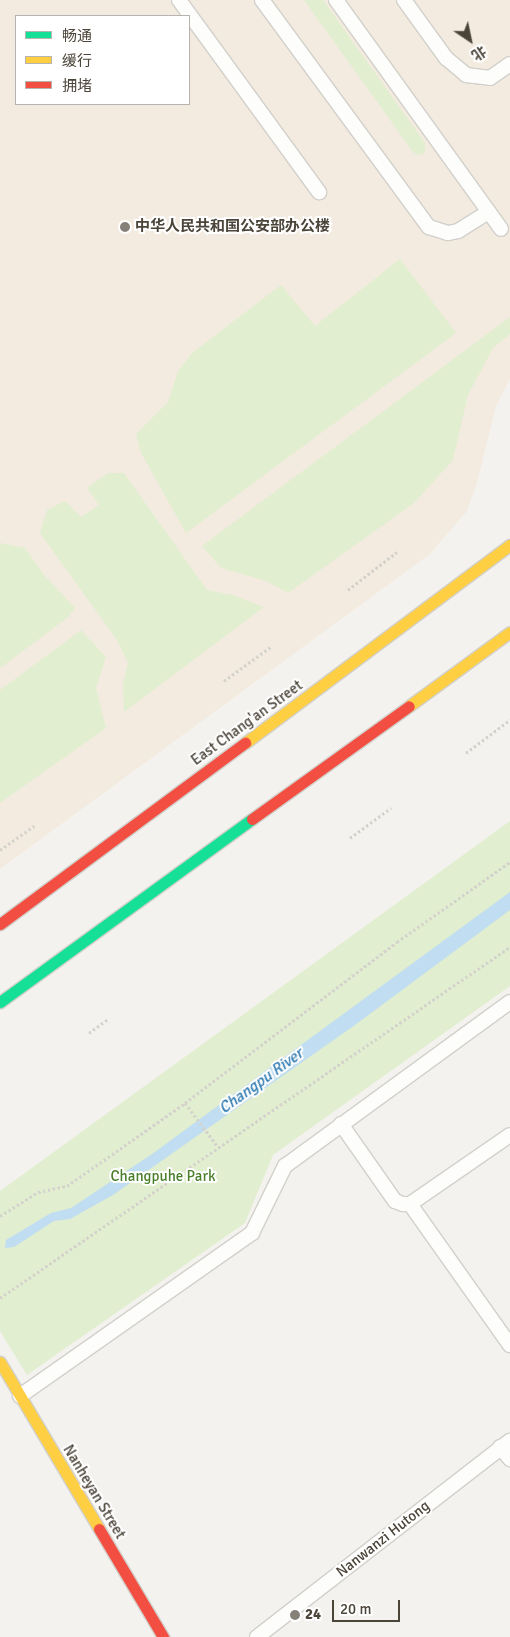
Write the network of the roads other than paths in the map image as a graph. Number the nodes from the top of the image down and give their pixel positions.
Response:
1 (179, 0) edge
2 (262, 0) edge
3 (336, 0) edge
4 (404, 0) edge
5 (190, 15) edge
6 (190, 15) edge
7 (510, 64) edge
8 (319, 192) dead end
9 (489, 212) junction
10 (501, 229) dead end
11 (510, 545) edge
12 (510, 632) edge
13 (0, 924) edge
14 (0, 1002) edge
15 (510, 1002) edge
16 (341, 1124) junction
17 (510, 1135) edge
18 (410, 1204) junction
19 (510, 1345) edge
20 (0, 1362) edge
21 (20, 1396) junction
22 (505, 1444) edge
23 (510, 1459) edge
24 (163, 1637) edge
25 (257, 1637) edge

1 - 6 lane
2 - 9 lane
3 - 9 lane
4 - 7 lane
5 - 8 lane
9 - 10 lane
11 - 13 main road, East Chang'an Street
12 - 14 main road
15 - 16 lane
16 - 18 lane
16 - 21 lane
17 - 18 lane
18 - 19 lane
20 - 21 main road, Nanheyan Street
21 - 24 main road, Nanheyan Street
22 - 23 lane
22 - 25 lane, Nanwanzi Hutong

